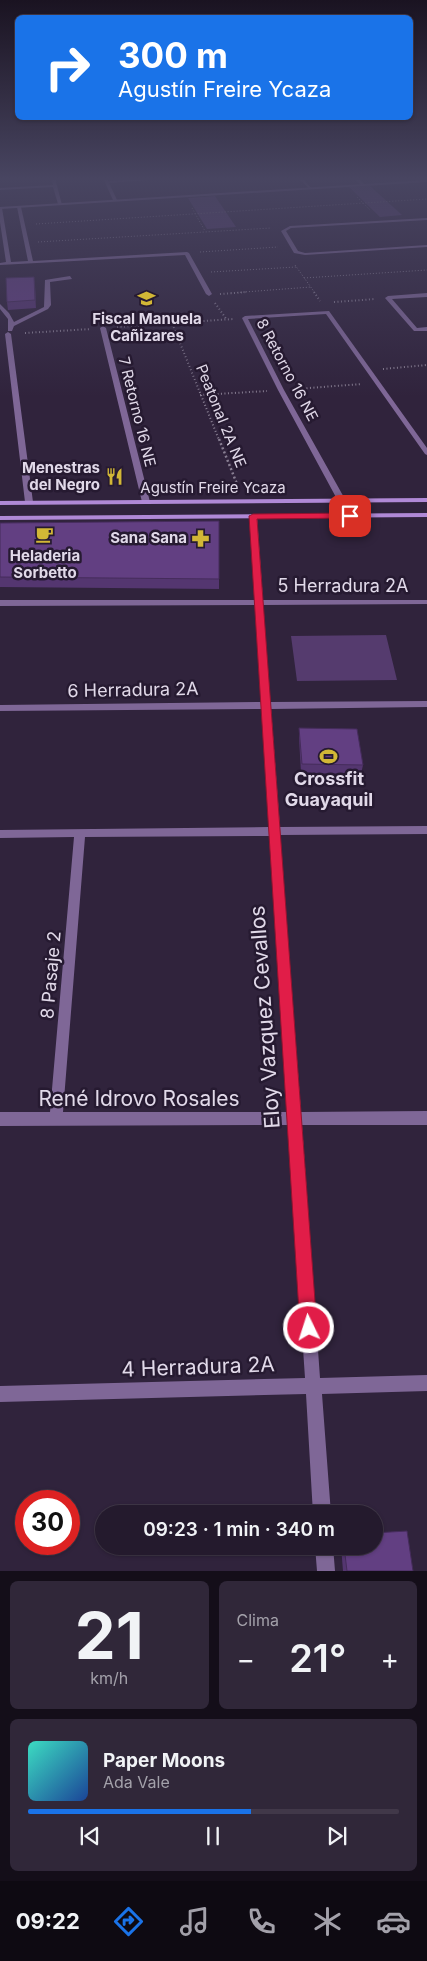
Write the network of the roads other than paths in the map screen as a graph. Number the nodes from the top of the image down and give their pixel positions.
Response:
1 (7, 251) edge
2 (29, 251) edge
3 (296, 251) edge
4 (343, 251) edge
5 (31, 262) junction
6 (0, 264) edge
7 (9, 264) junction
8 (70, 278) dead end
9 (209, 294) road end
10 (427, 295) edge
11 (0, 306) edge
12 (12, 325) junction
13 (103, 328) road end
14 (427, 330) edge
15 (427, 453) edge
16 (342, 500) junction
17 (427, 500) edge
18 (0, 502) edge
19 (29, 502) junction
20 (146, 502) junction
21 (253, 516) junction
22 (427, 516) edge
23 (0, 518) edge
24 (259, 602) junction
25 (427, 602) edge
26 (0, 603) edge
27 (427, 704) edge
28 (267, 705) junction
29 (0, 708) edge
30 (427, 830) edge
31 (275, 831) junction
32 (0, 834) edge
33 (80, 834) junction
34 (0, 1118) edge
35 (427, 1118) edge
36 (56, 1119) junction
37 (295, 1119) junction
38 (427, 1383) edge
39 (312, 1385) junction
40 (0, 1394) edge
41 (321, 1505) edge
42 (325, 1555) edge
43 (326, 1571) edge

1 - 7 street
2 - 5 street
3 - 4 street
5 - 7 street
5 - 9 street
6 - 7 street
8 - 12 street
10 - 14 street
11 - 12 street
12 - 19 street
13 - 20 street, 7 Retorno 16 NE
15 - 16 street, 8 Retorno 16 NE
16 - 17 main road, Agustín Freire Ycaza
16 - 20 main road, Agustín Freire Ycaza
18 - 19 main road, Agustín Freire Ycaza
19 - 20 main road, Agustín Freire Ycaza
21 - 22 main road, Agustín Freire Ycaza
21 - 23 main road, Agustín Freire Ycaza
21 - 24 street, Eloy Vazquez Cevallos
24 - 25 street, 5 Herradura 2A
24 - 26 street
24 - 28 street, Eloy Vazquez Cevallos
27 - 28 street
28 - 29 street, 6 Herradura 2A
28 - 31 street, Eloy Vazquez Cevallos
30 - 31 street
31 - 33 street
31 - 37 street, Eloy Vazquez Cevallos
32 - 33 street
33 - 36 street, 8 Pasaje 2
34 - 36 street, René Idrovo Rosales
35 - 37 street, René Idrovo Rosales
36 - 37 street, René Idrovo Rosales
37 - 39 street, Eloy Vazquez Cevallos
38 - 39 street, 4 Herradura 2A
39 - 40 street, 4 Herradura 2A
39 - 41 street, Eloy Vazquez Cevallos
42 - 43 street

